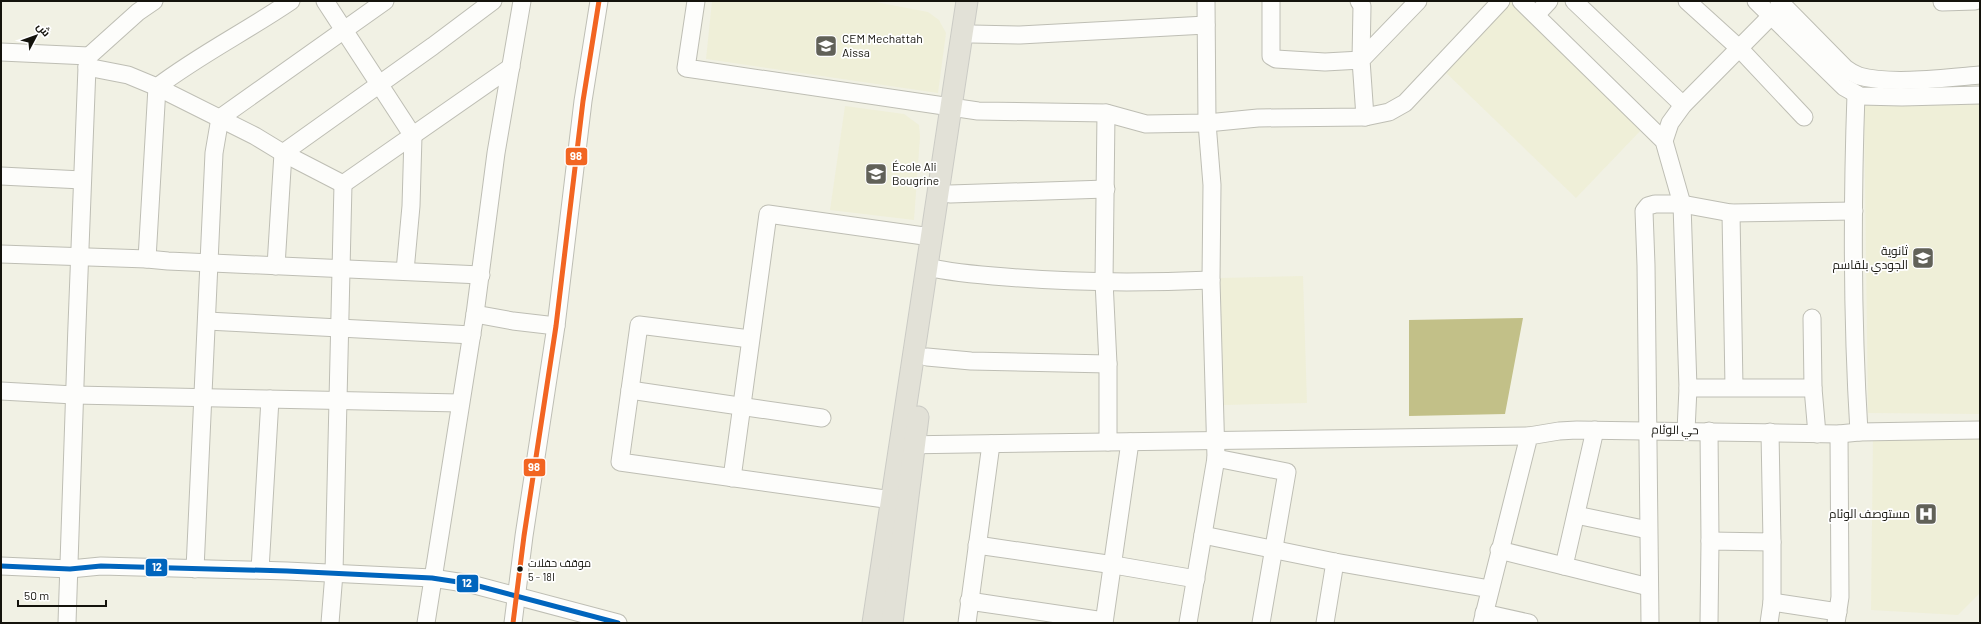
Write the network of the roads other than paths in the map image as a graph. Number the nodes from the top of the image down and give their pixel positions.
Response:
1 (154, 1) edge
2 (291, 1) edge
3 (325, 1) edge
4 (385, 1) edge
5 (493, 1) edge
6 (522, 1) edge
7 (599, 1) edge
8 (696, 1) edge
9 (967, 1) edge
10 (977, 1) edge
11 (1206, 1) edge
12 (1271, 1) edge
13 (1359, 1) edge
14 (1418, 1) edge
15 (1501, 1) edge
16 (1521, 1) edge
17 (1549, 1) edge
18 (1574, 1) edge
19 (1687, 1) edge
20 (1756, 1) edge
21 (1975, 1) edge
22 (1942, 2) dead end
23 (135, 6) edge
24 (1777, 7) edge
25 (1536, 15) junction
26 (1206, 25) junction
27 (344, 30) junction
28 (972, 34) junction
29 (1740, 49) junction
30 (1, 52) edge
31 (1361, 60) junction
32 (88, 61) junction
33 (511, 67) junction
34 (1980, 75) edge
35 (380, 84) junction
36 (157, 88) junction
37 (1856, 94) junction
38 (1980, 94) edge
39 (1683, 105) junction
40 (957, 107) junction
41 (1106, 113) junction
42 (1365, 117) junction
43 (1804, 117) dead end
44 (220, 118) junction
45 (1207, 123) junction
46 (413, 136) junction
47 (1664, 141) junction
48 (283, 153) junction
49 (1, 176) edge
50 (82, 180) junction
51 (343, 184) junction
52 (1106, 189) junction
53 (950, 194) junction
54 (1682, 204) junction
55 (1854, 211) junction
56 (1731, 213) junction
57 (931, 237) junction
58 (1, 254) edge
59 (81, 258) junction
60 (147, 259) junction
61 (209, 263) junction
62 (276, 266) junction
63 (341, 269) junction
64 (933, 269) junction
65 (405, 271) junction
66 (480, 275) junction
67 (1211, 280) junction
68 (1104, 281) junction
69 (475, 314) junction
70 (1812, 318) dead end
71 (207, 321) junction
72 (556, 326) junction
73 (340, 328) junction
74 (472, 335) junction
75 (750, 339) junction
76 (927, 357) junction
77 (1108, 364) junction
78 (1734, 387) junction
79 (1688, 388) junction
80 (1814, 388) junction
81 (630, 390) junction
82 (1, 391) edge
83 (74, 395) junction
84 (203, 397) junction
85 (270, 399) junction
86 (338, 400) junction
87 (460, 403) junction
88 (741, 406) junction
89 (822, 418) dead end
90 (1595, 430) junction
91 (1648, 430) junction
92 (1980, 430) edge
93 (1686, 431) junction
94 (1709, 431) junction
95 (1770, 432) junction
96 (1859, 432) junction
97 (1817, 434) junction
98 (1839, 434) junction
99 (1529, 436) junction
100 (1216, 441) junction
101 (1108, 442) junction
102 (1130, 442) junction
103 (991, 444) junction
104 (908, 445) junction
105 (1216, 458) junction
106 (732, 478) junction
107 (892, 500) junction
108 (1576, 515) junction
109 (1648, 530) junction
110 (1203, 535) junction
111 (1710, 541) junction
112 (1772, 542) junction
113 (977, 545) junction
114 (1273, 550) junction
115 (1499, 550) junction
116 (1336, 562) junction
117 (1114, 565) junction
118 (1, 566) edge
119 (1564, 566) junction
120 (70, 570) junction
121 (195, 570) junction
122 (260, 570) junction
123 (334, 573) junction
124 (432, 578) junction
125 (1196, 579) junction
126 (1648, 587) junction
127 (1490, 589) junction
128 (517, 596) junction
129 (969, 601) junction
130 (1772, 602) junction
131 (1483, 618) edge
132 (1837, 618) edge
133 (1104, 622) edge
134 (67, 623) edge
135 (330, 623) edge
136 (426, 623) edge
137 (513, 623) edge
138 (618, 623) edge
139 (874, 623) edge
140 (892, 623) edge
141 (967, 623) edge
142 (1188, 623) edge
143 (1261, 623) edge
144 (1325, 623) edge
145 (1529, 623) edge
146 (1650, 623) edge
147 (1709, 623) edge
148 (1769, 623) edge

1 - 23 street
2 - 36 street
3 - 27 street
4 - 27 street
5 - 35 street
6 - 33 street
7 - 72 street
8 - 40 street
9 - 40 main road
10 - 28 main road
11 - 26 street
12 - 31 street
13 - 31 street
14 - 31 street
15 - 42 street
16 - 25 street
17 - 25 street
18 - 39 street
19 - 29 street
20 - 24 street
21 - 22 street
23 - 32 street
24 - 29 street
24 - 34 street
24 - 37 street
25 - 47 street
26 - 28 street
26 - 45 street
27 - 35 street
27 - 44 street
28 - 40 main road
29 - 39 street
29 - 43 street
30 - 32 street
31 - 42 street
32 - 36 street
32 - 50 street
33 - 46 street
33 - 66 street
35 - 46 street
35 - 48 street
36 - 44 street
36 - 60 street
37 - 38 street
37 - 55 street
39 - 47 street
40 - 41 street
40 - 53 main road
40 - 57 main road
41 - 45 street
41 - 52 street
42 - 45 street
44 - 48 street
44 - 61 street
45 - 67 street
46 - 51 street
46 - 65 street
47 - 54 street
48 - 51 street
48 - 62 street
49 - 50 street
50 - 59 street
51 - 63 street
52 - 53 street
52 - 68 street
53 - 64 main road
54 - 56 street
54 - 79 street
54 - 91 street
55 - 56 street
55 - 96 street
56 - 78 street
57 - 64 main road
57 - 75 street
58 - 59 street
59 - 60 street
59 - 83 street
60 - 61 street
61 - 62 street
61 - 71 street
62 - 63 street
63 - 65 street
63 - 73 street
64 - 68 street
64 - 76 main road
64 - 104 main road
65 - 66 street
66 - 69 street
67 - 68 street
67 - 100 street
68 - 77 street
69 - 72 street
69 - 74 street
70 - 80 street
71 - 73 street
71 - 84 street
72 - 128 street
73 - 74 street
73 - 86 street
74 - 87 street
75 - 81 street
75 - 88 street
76 - 77 street
76 - 104 main road
77 - 101 street
78 - 79 street
78 - 80 street
79 - 93 street
80 - 97 street
81 - 88 street
81 - 106 street
82 - 83 street
83 - 84 street
83 - 120 street
84 - 85 street
84 - 121 street
85 - 86 street
85 - 122 street
86 - 87 street
86 - 123 street
87 - 124 street
88 - 89 street
88 - 106 street
90 - 91 street, حي الوئام
90 - 99 street, حي الوئام
90 - 108 street
91 - 93 street, حي الوئام
91 - 109 street
92 - 96 street, حي الوئام
93 - 94 street, حي الوئام
94 - 95 street, حي الوئام
94 - 111 street
95 - 97 street, حي الوئام
95 - 112 street
96 - 98 street, حي الوئام
97 - 98 street, حي الوئام
98 - 132 street
99 - 100 street, حي الوئام
99 - 115 street
100 - 102 street, حي الوئام
100 - 105 street
101 - 102 street, حي الوئام
101 - 103 street, حي الوئام
102 - 117 street
103 - 104 street, حي الوئام
103 - 113 street
104 - 107 main road
104 - 140 main road
105 - 110 street
105 - 114 street
106 - 107 street
107 - 139 main road
108 - 109 street
108 - 119 street
109 - 126 street
110 - 114 street
110 - 125 street
111 - 112 street
111 - 147 street
112 - 130 street
113 - 117 street
113 - 129 street
114 - 116 street
114 - 143 street
115 - 119 street
115 - 127 street
116 - 127 street
116 - 144 street
117 - 125 street
117 - 133 street
118 - 120 street
119 - 126 street
120 - 121 street
120 - 134 street
121 - 122 street
122 - 123 street
123 - 124 street
123 - 135 street
124 - 128 street
124 - 136 street
125 - 142 street
126 - 146 street
127 - 131 street
128 - 137 street
128 - 138 street
129 - 133 street
129 - 141 street
130 - 132 street
130 - 148 street
131 - 145 street

